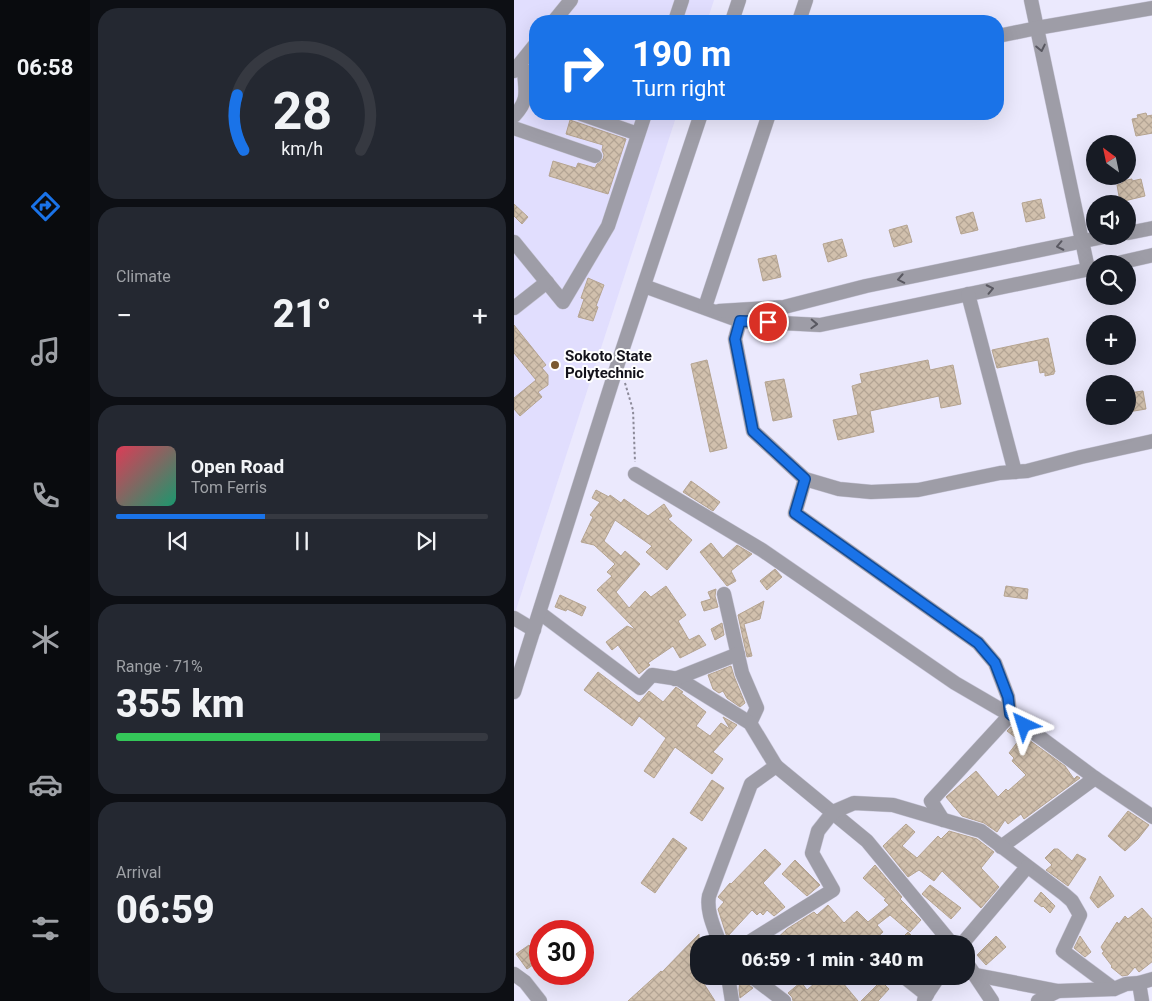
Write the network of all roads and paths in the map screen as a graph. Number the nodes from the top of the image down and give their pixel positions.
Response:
1 (571, 0) edge
2 (682, 0) edge
3 (806, 0) edge
4 (1031, 0) edge
5 (1152, 8) edge
6 (559, 15) edge
7 (677, 15) edge
8 (801, 15) edge
9 (1037, 28) junction
10 (1004, 35) edge
11 (529, 54) edge
12 (517, 69) edge
13 (529, 92) edge
14 (529, 97) edge
15 (514, 116) edge
16 (598, 120) edge
17 (643, 120) edge
18 (699, 120) edge
19 (767, 120) edge
20 (514, 128) edge
21 (638, 134) junction
22 (595, 156) dead end
23 (1152, 228) edge
24 (1136, 231) edge
25 (1086, 240) edge
26 (1082, 241) junction
27 (514, 242) edge
28 (1086, 255) edge
29 (1152, 255) edge
30 (1136, 259) edge
31 (1086, 270) edge
32 (547, 282) junction
33 (644, 286) junction
34 (968, 294) junction
35 (514, 308) edge
36 (710, 309) junction
37 (740, 321) junction
38 (619, 360) junction
39 (1152, 441) edge
40 (1015, 472) junction
41 (636, 474) joint
42 (805, 479) junction
43 (724, 594) dead end
44 (540, 613) junction
45 (514, 618) edge
46 (534, 630) junction
47 (738, 654) junction
48 (516, 678) edge
49 (675, 679) junction
50 (514, 692) edge
51 (1010, 714) junction
52 (750, 723) junction
53 (776, 766) junction
54 (1096, 778) junction
55 (833, 812) junction
56 (1152, 816) edge
57 (943, 820) junction
58 (1001, 847) junction
59 (1027, 867) junction
60 (717, 935) edge
61 (760, 935) edge
62 (945, 935) edge
63 (970, 935) edge
64 (514, 974) edge
65 (976, 975) joint
66 (1146, 981) edge
67 (729, 985) edge
68 (763, 985) edge
69 (912, 985) edge
70 (934, 985) edge
71 (1114, 989) junction
72 (1058, 991) junction
73 (926, 998) edge
74 (540, 1001) edge
75 (732, 1001) edge
76 (784, 1001) edge
77 (992, 1001) edge
78 (1038, 1001) edge
79 (1142, 1001) edge

1 - 6 street
2 - 7 street
3 - 8 street
4 - 9 street
5 - 9 street
9 - 10 street
9 -> 26 street
11 - 12 street
12 - 13 street
14 - 15 street
16 - 21 street
17 - 21 street
18 - 33 street
19 - 36 street
20 - 22 street
21 - 32 street
23 - 24 street
25 - 26 street
26 - 28 street
26 -> 36 street
27 - 32 street
29 - 30 street
34 -> 31 street
32 - 35 street
33 - 36 street
33 - 38 street
37 -> 34 street
34 - 40 street
36 - 37 street
37 - 42 street
38 - 41 path
38 - 44 street
39 - 40 street
40 - 42 street
41 - 51 street
42 - 51 street
43 - 47 street
44 - 46 street
44 - 49 street
45 - 46 street
46 - 48 street
47 - 49 street
47 - 52 street
48 - 50 street
49 - 52 street
51 - 54 street
51 - 57 street
52 - 53 street
53 - 55 street
53 - 60 street
54 - 56 street
54 - 58 street
55 - 57 street
55 - 61 street
55 - 62 street
57 - 58 street
58 - 59 street
59 - 63 street
59 - 71 street
64 - 74 street
65 - 72 street
65 - 77 street
66 - 71 street
66 - 79 street
67 - 75 street
68 - 76 street
69 - 73 street
70 - 73 street
71 - 72 street
72 - 78 street

